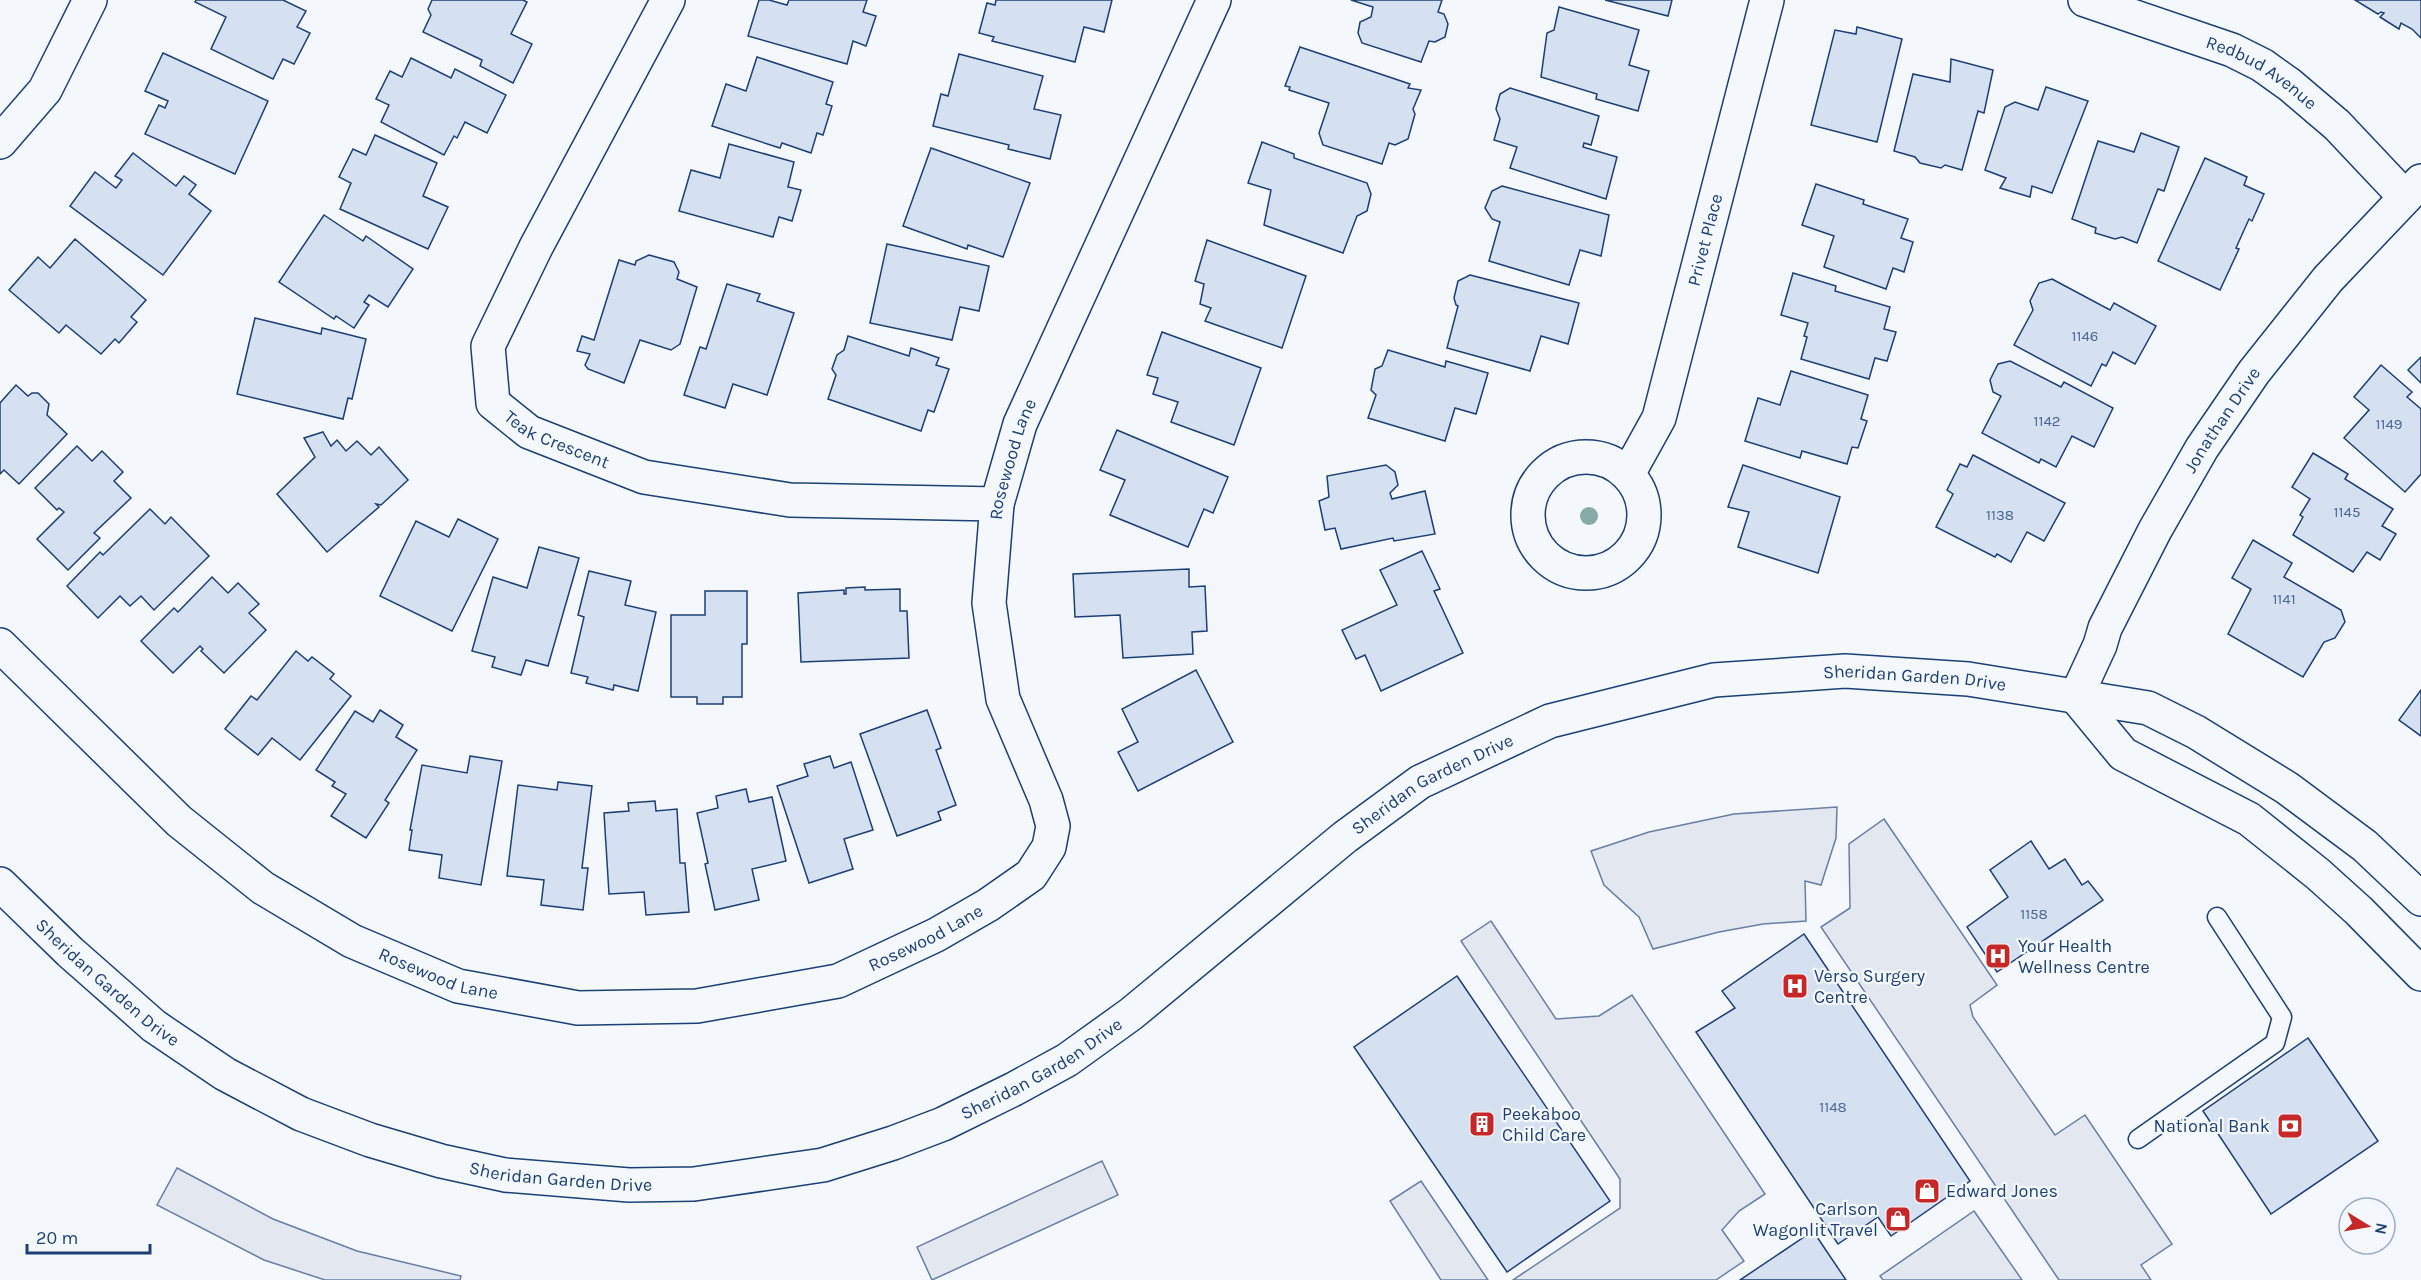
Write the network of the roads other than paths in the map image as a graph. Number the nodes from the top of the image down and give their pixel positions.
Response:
1 (90, 0) edge
2 (668, 0) edge
3 (1214, 0) edge
4 (1767, 0) edge
5 (2085, 0) edge
6 (0, 142) edge
7 (2413, 188) edge
8 (1628, 474) dead end
9 (997, 504) junction
10 (0, 645) edge
11 (2076, 697) junction
12 (0, 884) edge
13 (2421, 899) edge
14 (2217, 916) dead end
15 (2421, 974) edge
16 (2138, 1139) dead end

1 - 6 street
2 - 9 street, Teak Crescent
3 - 9 street, Rosewood Lane
4 - 8 street, Privet Place
5 - 7 street, Redbud Avenue
7 - 11 street, Jonathan Drive
9 - 10 street, Rosewood Lane
11 - 12 street, Sheridan Garden Drive
11 - 13 street, Sheridan Garden Drive
11 - 15 street
14 - 16 lane

